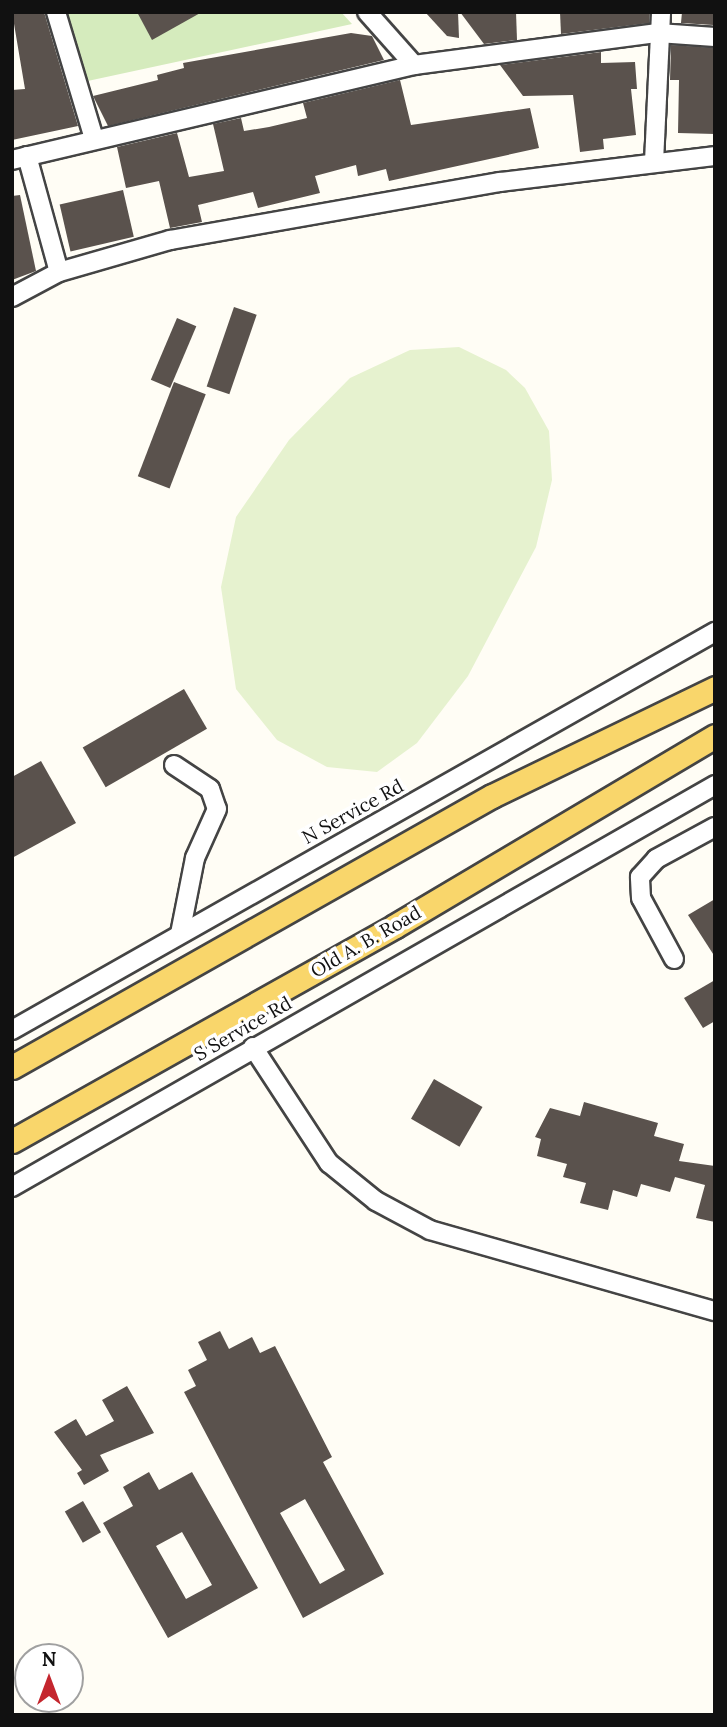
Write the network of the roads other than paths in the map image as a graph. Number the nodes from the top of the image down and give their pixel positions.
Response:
1 (56, 12) edge
2 (368, 12) edge
3 (661, 12) edge
4 (658, 33) junction
5 (715, 37) edge
6 (414, 65) junction
7 (94, 139) junction
8 (715, 156) edge
9 (19, 158) edge
10 (654, 162) junction
11 (58, 272) junction
12 (12, 297) edge
13 (715, 632) edge
14 (715, 688) edge
15 (715, 736) edge
16 (174, 765) dead end
17 (715, 785) edge
18 (715, 827) edge
19 (180, 934) junction
20 (674, 959) dead end
21 (12, 1030) edge
22 (253, 1046) junction
23 (12, 1068) edge
24 (12, 1140) edge
25 (12, 1187) edge
26 (715, 1311) edge

1 - 7 street
2 - 6 street
3 - 4 street
4 - 5 street
4 - 6 street
4 - 10 street
6 - 7 street
7 - 9 street
8 - 10 street
9 - 11 street
10 - 11 street
11 - 12 street
13 - 19 street, N Service Rd
14 - 23 main road
15 - 24 main road, Old A. B. Road
16 - 19 street
17 - 22 street, S Service Rd
18 - 20 street
19 - 21 street, N Service Rd
22 - 25 street, S Service Rd
22 - 26 street

